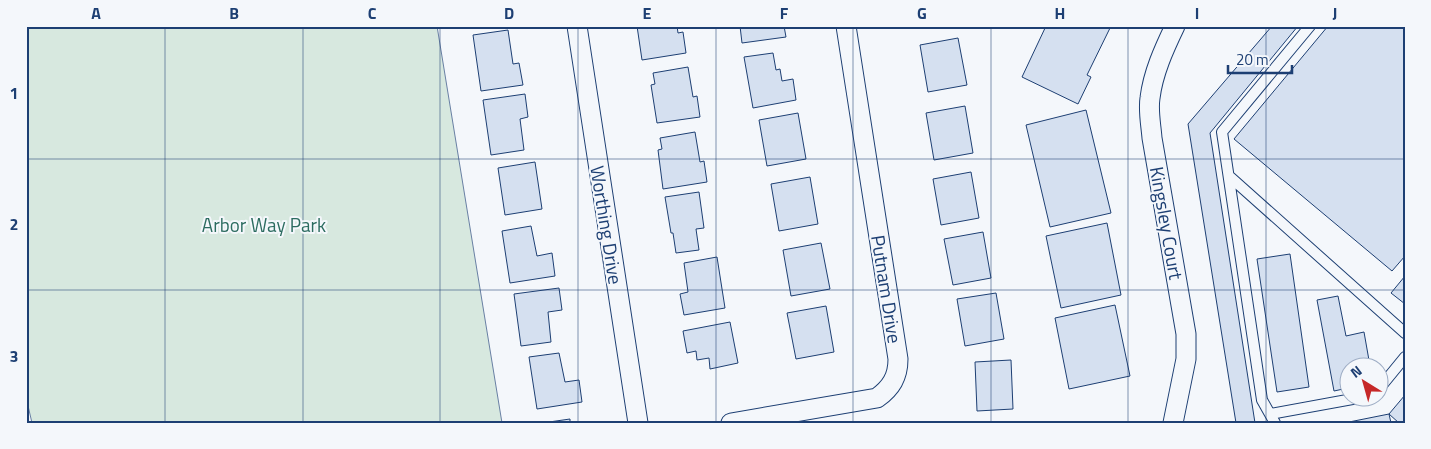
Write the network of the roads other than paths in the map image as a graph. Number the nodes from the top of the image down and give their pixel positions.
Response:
1 (577, 26) edge
2 (846, 26) edge
3 (1175, 26) edge
4 (1310, 26) edge
5 (1229, 176) junction
6 (1405, 333) edge
7 (1405, 357) edge
8 (1388, 378) edge
9 (1338, 403) edge
10 (1273, 418) edge
11 (638, 423) edge
12 (731, 423) edge
13 (1173, 423) edge

1 - 11 street, Worthing Drive
2 - 12 street, Putnam Drive
3 - 13 street, Kingsley Court
4 - 5 lane
5 - 6 lane
5 - 10 lane
7 - 8 lane
9 - 10 lane

